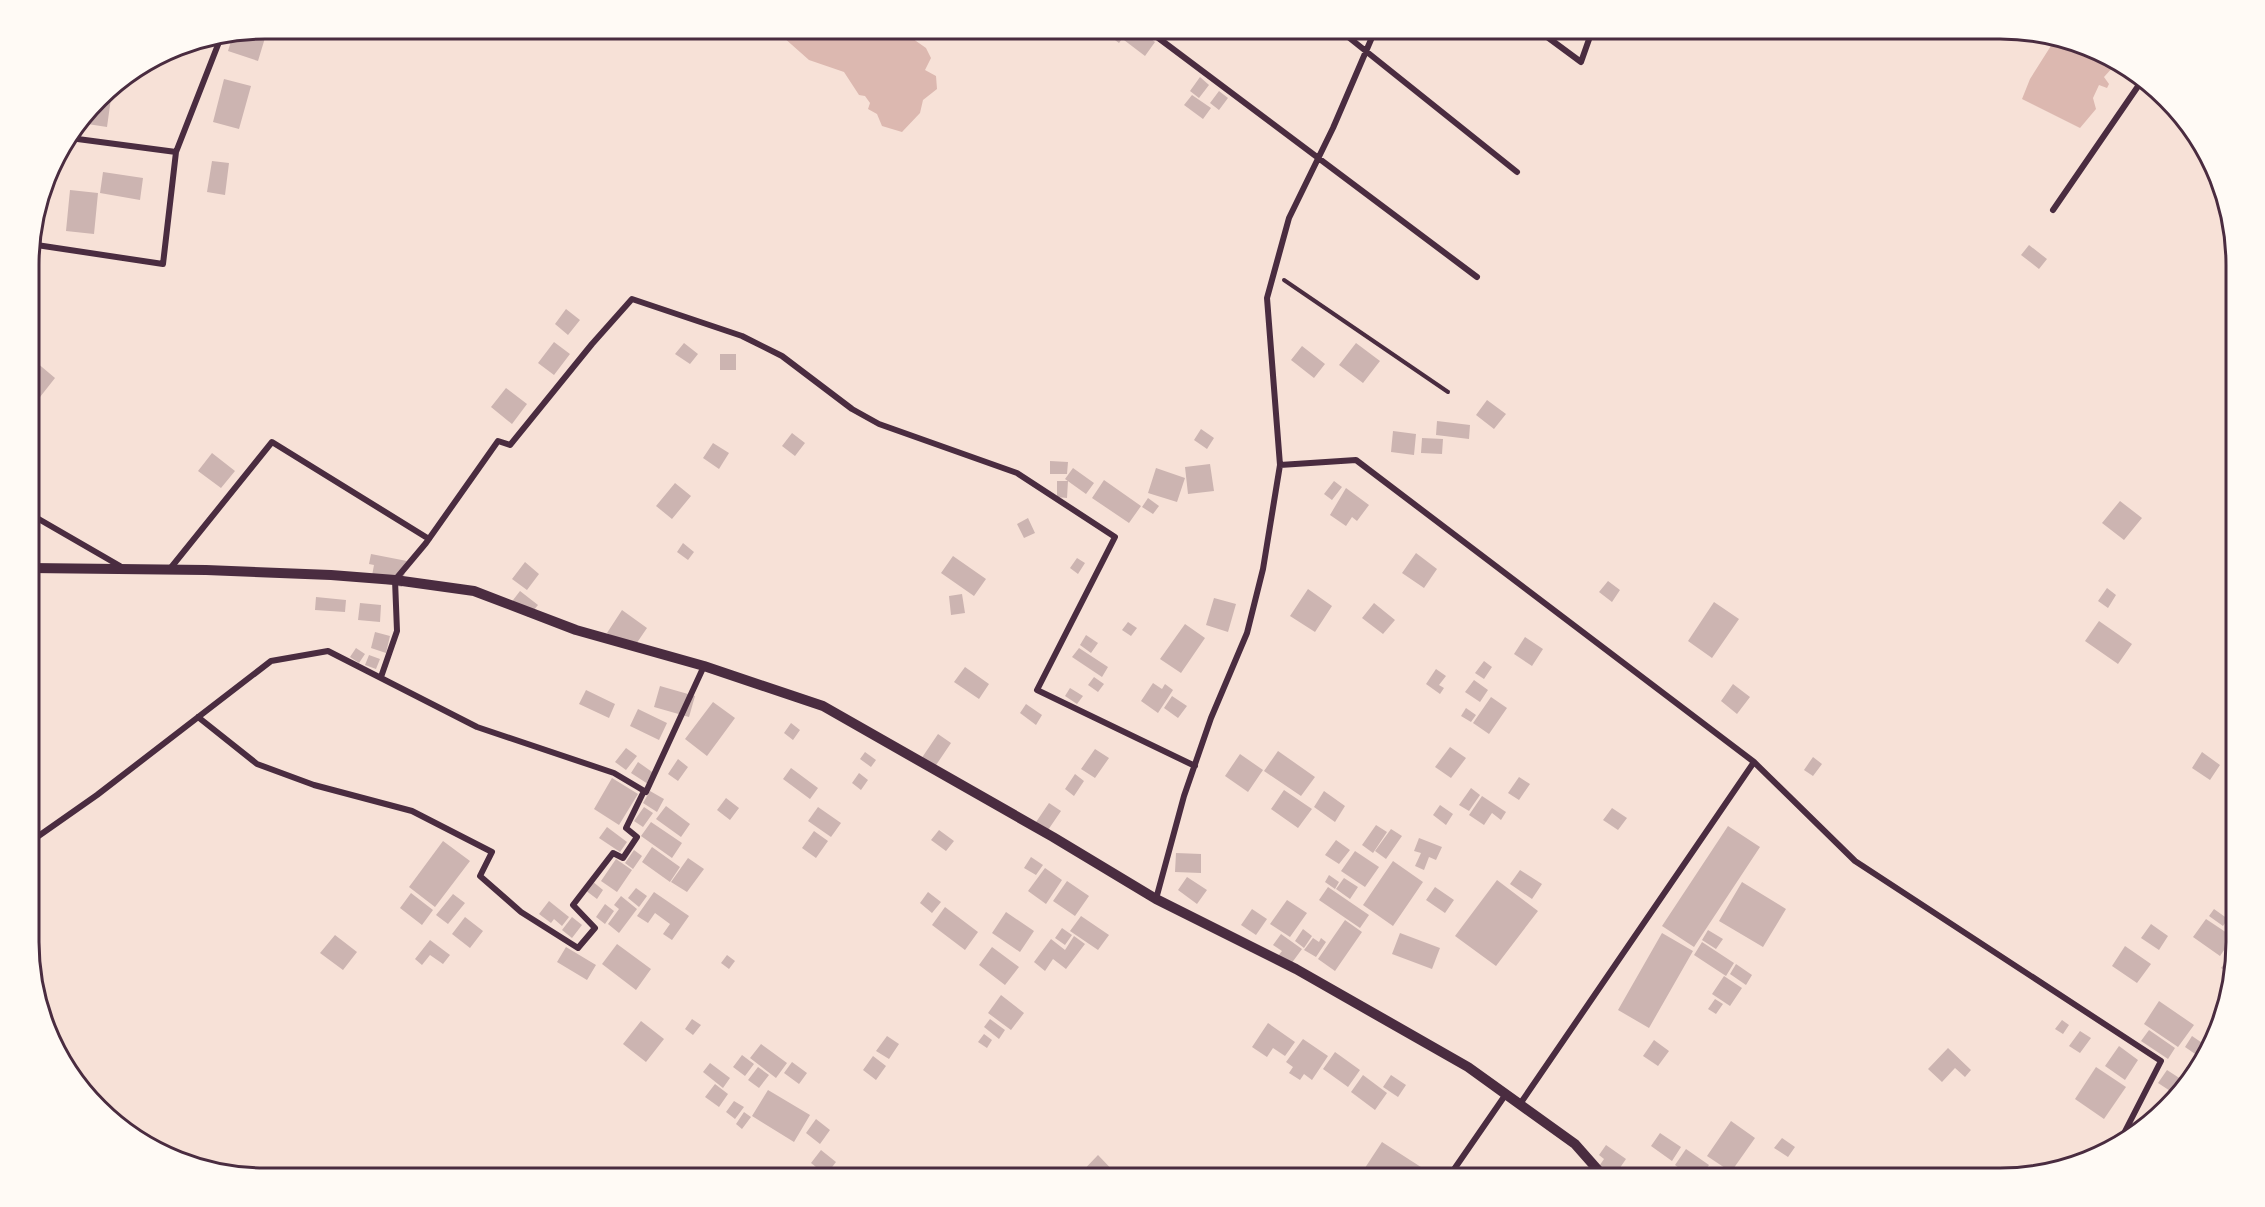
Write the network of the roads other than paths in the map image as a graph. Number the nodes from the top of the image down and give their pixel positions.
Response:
1 (1160, 39) edge
2 (1352, 39) edge
3 (1372, 39) edge
4 (1550, 39) edge
5 (1589, 39) edge
6 (218, 44) edge
7 (1367, 50) junction
8 (2138, 86) edge
9 (77, 139) edge
10 (176, 152) junction
11 (1318, 159) junction
12 (1517, 172) dead end
13 (2053, 210) dead end
14 (40, 245) edge
15 (1477, 277) dead end
16 (1280, 465) junction
17 (39, 519) edge
18 (429, 539) junction
19 (39, 568) edge
20 (136, 570) junction
21 (168, 570) junction
22 (395, 580) junction
23 (704, 666) junction
24 (381, 677) junction
25 (198, 717) junction
26 (1754, 762) junction
27 (1195, 766) junction
28 (644, 791) junction
29 (39, 836) edge
30 (1156, 899) junction
31 (1506, 1094) junction
32 (1520, 1104) junction
33 (2126, 1130) edge
34 (1455, 1168) edge
35 (1596, 1168) edge

1 - 11 street
2 - 7 street
3 - 7 street
4 - 5 street
6 - 10 street
7 - 11 street
7 - 12 street
8 - 13 street
9 - 10 street
10 - 14 street
11 - 15 street
11 - 16 street
16 - 26 street
16 - 27 street
17 - 20 street
18 - 21 street
18 - 22 street
18 - 27 street
19 - 20 street
20 - 21 street
21 - 22 street
22 - 23 street
22 - 24 street
23 - 28 street
23 - 30 street
24 - 25 street
24 - 28 street
25 - 28 street
25 - 29 street
26 - 32 street
26 - 33 street
27 - 30 street
30 - 31 street
31 - 32 street
31 - 34 street
32 - 35 street

